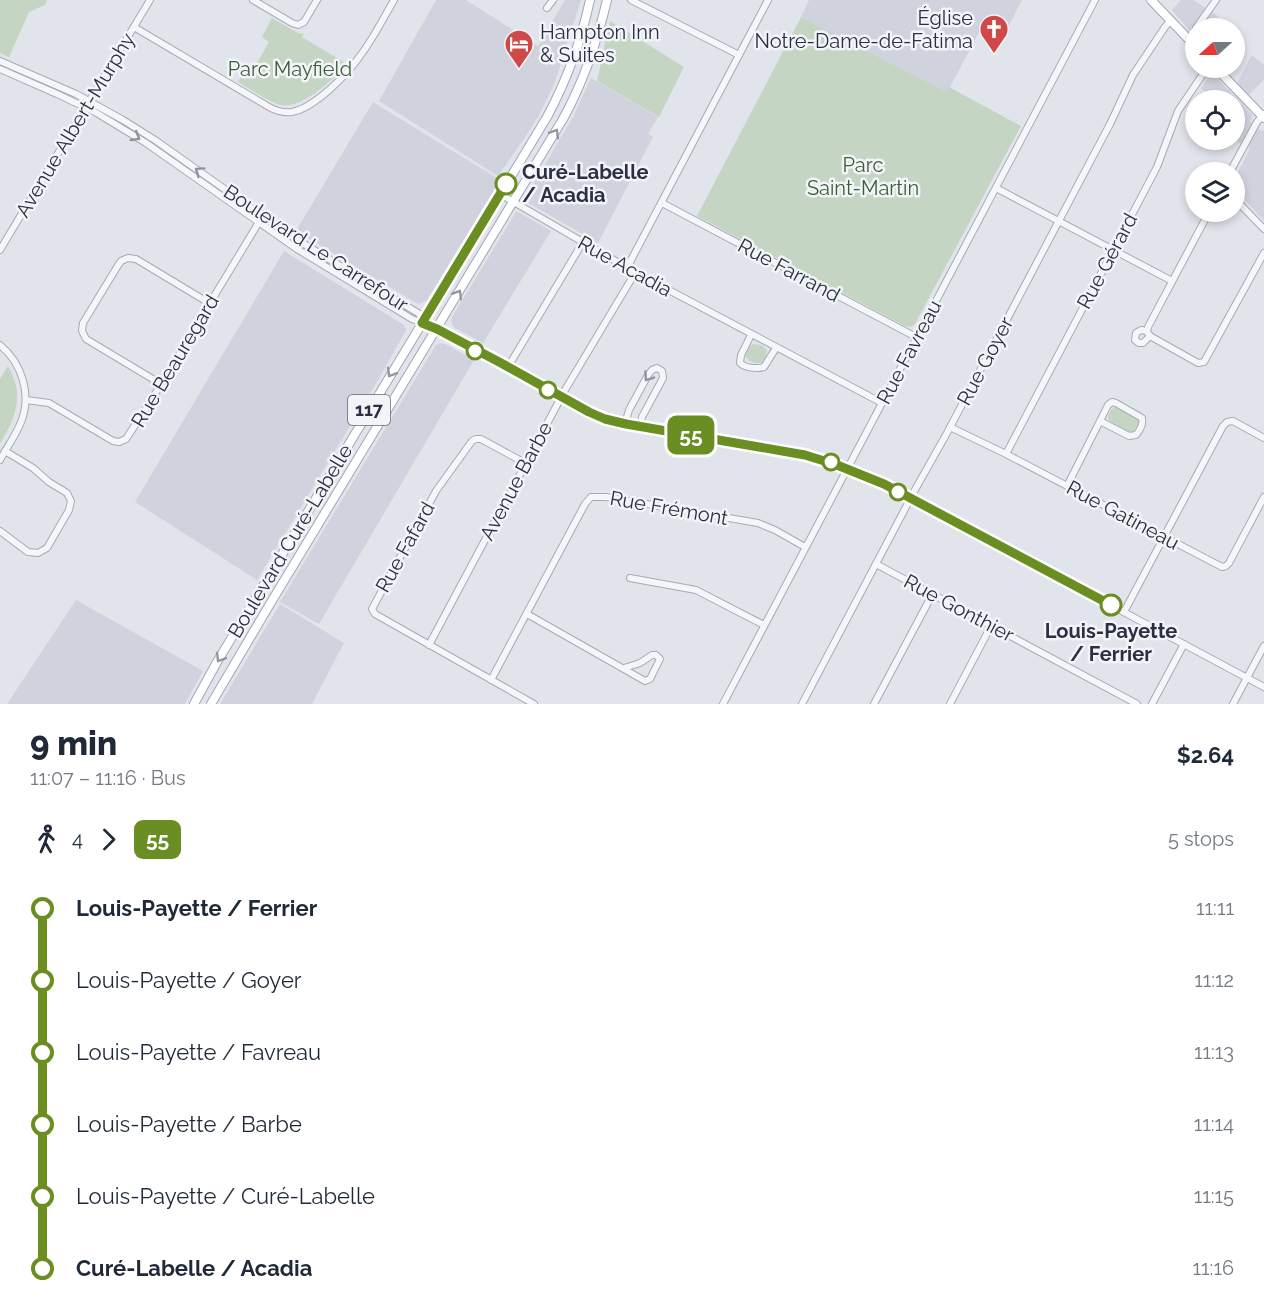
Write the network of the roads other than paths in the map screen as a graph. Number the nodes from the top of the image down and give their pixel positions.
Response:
1 (150, 0) edge
2 (253, 0) edge
3 (317, 0) edge
4 (394, 0) edge
5 (553, 0) edge
6 (590, 0) edge
7 (606, 0) edge
8 (632, 0) edge
9 (768, 0) edge
10 (1095, 0) edge
11 (1151, 0) edge
12 (1216, 0) edge
13 (547, 8) dead end
14 (1204, 18) edge
15 (1170, 21) junction
16 (134, 27) junction
17 (1185, 36) edge
18 (739, 55) junction
19 (0, 61) edge
20 (0, 69) edge
21 (1200, 78) edge
22 (1226, 78) edge
23 (88, 104) junction
24 (1264, 116) edge
25 (1235, 162) edge
26 (996, 188) junction
27 (500, 194) junction
28 (514, 202) junction
29 (662, 203) junction
30 (1245, 209) edge
31 (262, 216) junction
32 (1058, 221) junction
33 (1204, 222) edge
34 (258, 223) junction
35 (1264, 229) edge
36 (583, 242) junction
37 (1113, 249) junction
38 (0, 250) edge
39 (1264, 254) edge
40 (631, 270) junction
41 (1172, 281) junction
42 (209, 303) junction
43 (423, 321) junction
44 (437, 329) junction
45 (751, 335) junction
46 (916, 337) junction
47 (0, 345) edge
48 (776, 348) junction
49 (507, 367) junction
50 (161, 384) junction
51 (561, 398) junction
52 (26, 400) junction
53 (882, 403) junction
54 (1100, 421) junction
55 (626, 424) junction
56 (640, 426) junction
57 (950, 427) junction
58 (1264, 438) edge
59 (5, 451) junction
60 (1006, 454) junction
61 (0, 460) edge
62 (525, 463) junction
63 (847, 468) junction
64 (1067, 486) junction
65 (317, 497) junction
66 (1264, 497) edge
67 (911, 499) junction
68 (324, 516) junction
69 (0, 531) edge
70 (1164, 537) junction
71 (806, 547) junction
72 (876, 564) junction
73 (630, 578) dead end
74 (932, 595) junction
75 (1124, 612) junction
76 (527, 615) junction
77 (764, 625) junction
78 (991, 626) junction
79 (1184, 644) junction
80 (429, 645) junction
81 (1264, 646) edge
82 (624, 668) junction
83 (1247, 678) junction
84 (491, 680) junction
85 (1264, 687) edge
86 (194, 704) edge
87 (212, 704) edge
88 (534, 704) edge
89 (723, 704) edge
90 (802, 704) edge
91 (874, 704) edge
92 (950, 704) edge
93 (1137, 704) edge
94 (1152, 704) edge
95 (1233, 704) edge

1 - 16 street, Avenue Albert-Murphy
2 - 3 street
4 - 16 street
5 - 13 street
6 - 27 main road, Boulevard Curé-Labelle / 117
28 -> 7 main road, Boulevard Curé-Labelle / 117
8 - 18 street
9 - 18 street, Avenue Barbe
10 - 26 street, Rue Favreau
11 - 15 main road
12 - 14 street
15 - 17 main road
15 - 32 street, Rue Goyer
16 - 23 street, Avenue Albert-Murphy
18 - 29 street, Avenue Barbe
19 - 23 street, Boulevard Le Carrefour
20 - 23 street, Boulevard Le Carrefour
21 - 37 street, Rue Gérard
22 - 24 main road
31 -> 23 street, Boulevard Le Carrefour
23 -> 34 street, Boulevard Le Carrefour
23 - 38 street, Avenue Albert-Murphy
24 - 25 street
26 - 32 street
26 - 46 street, Rue Favreau
27 - 28 street, Rue Acadia
27 - 43 main road, Boulevard Curé-Labelle / 117
28 - 36 street, Rue Acadia
44 -> 28 main road, Boulevard Curé-Labelle / 117
29 - 40 street, Avenue Barbe
29 - 46 street, Rue Farrand
30 - 35 street
31 - 34 street, Rue Beauregard
31 - 43 street, Boulevard Le Carrefour
32 - 37 street
32 - 57 street, Rue Goyer
33 - 41 street
34 - 42 street, Rue Beauregard
34 - 43 street, Boulevard Le Carrefour
36 - 40 street, Rue Acadia
36 - 49 street
37 - 41 street
37 - 60 street, Rue Gérard
39 - 41 street
40 - 45 street, Rue Acadia
40 - 51 street, Avenue Barbe
42 - 50 street, Rue Beauregard
42 - 50 street
43 - 44 street, Boulevard Le Carrefour
43 -> 65 main road, Boulevard Curé-Labelle / 117
44 - 49 street, Boulevard Le Carrefour
44 - 68 main road, Boulevard Curé-Labelle / 117
45 - 48 street, Rue Acadia
45 - 48 street
46 - 53 street, Rue Favreau
47 - 52 street
48 - 53 street, Rue Acadia
49 - 51 street, Boulevard Le Carrefour
50 - 52 street, Rue Beauregard
51 - 55 street, Boulevard Le Carrefour
51 - 62 street, Avenue Barbe
52 - 59 street
53 - 63 street, Rue Favreau
54 - 54 street
54 - 64 street
55 - 56 street, Boulevard Le Carrefour
56 -> 55 street
56 - 63 street, Boulevard Le Carrefour
57 - 60 street, Rue Gatineau
57 - 67 street, Rue Goyer
58 - 70 street
59 - 61 street
59 - 69 street
60 - 64 street, Rue Gatineau
62 - 80 street, Avenue Barbe
62 - 80 street, Rue Fafard
63 - 67 street, Boulevard Le Carrefour
63 - 71 street, Rue Favreau
64 - 70 street, Rue Gatineau
65 - 68 main road
65 -> 86 main road, Boulevard Curé-Labelle / 117
66 - 70 street, Rue Gatineau
67 - 72 street, Rue Goyer
67 - 75 street, Boulevard Le Carrefour
68 - 87 main road, Boulevard Curé-Labelle / 117
70 - 75 street
71 - 76 street, Rue Frémont
71 - 77 street, Rue Favreau
72 - 74 street, Rue Gonthier
72 - 90 street, Rue Goyer
73 - 77 street
74 - 78 street, Rue Gonthier
74 - 91 street
75 - 79 street, Boulevard Le Carrefour
76 - 82 street
76 - 84 street, Rue Frémont
77 - 89 street, Rue Favreau
78 - 92 street
78 - 93 street, Rue Gonthier
79 - 83 street, Boulevard Le Carrefour
79 - 94 street
80 - 84 street, Rue Fafard
81 - 83 street
82 - 82 street
83 - 85 street, Boulevard Le Carrefour
83 - 95 street
84 - 88 street, Rue Fafard

